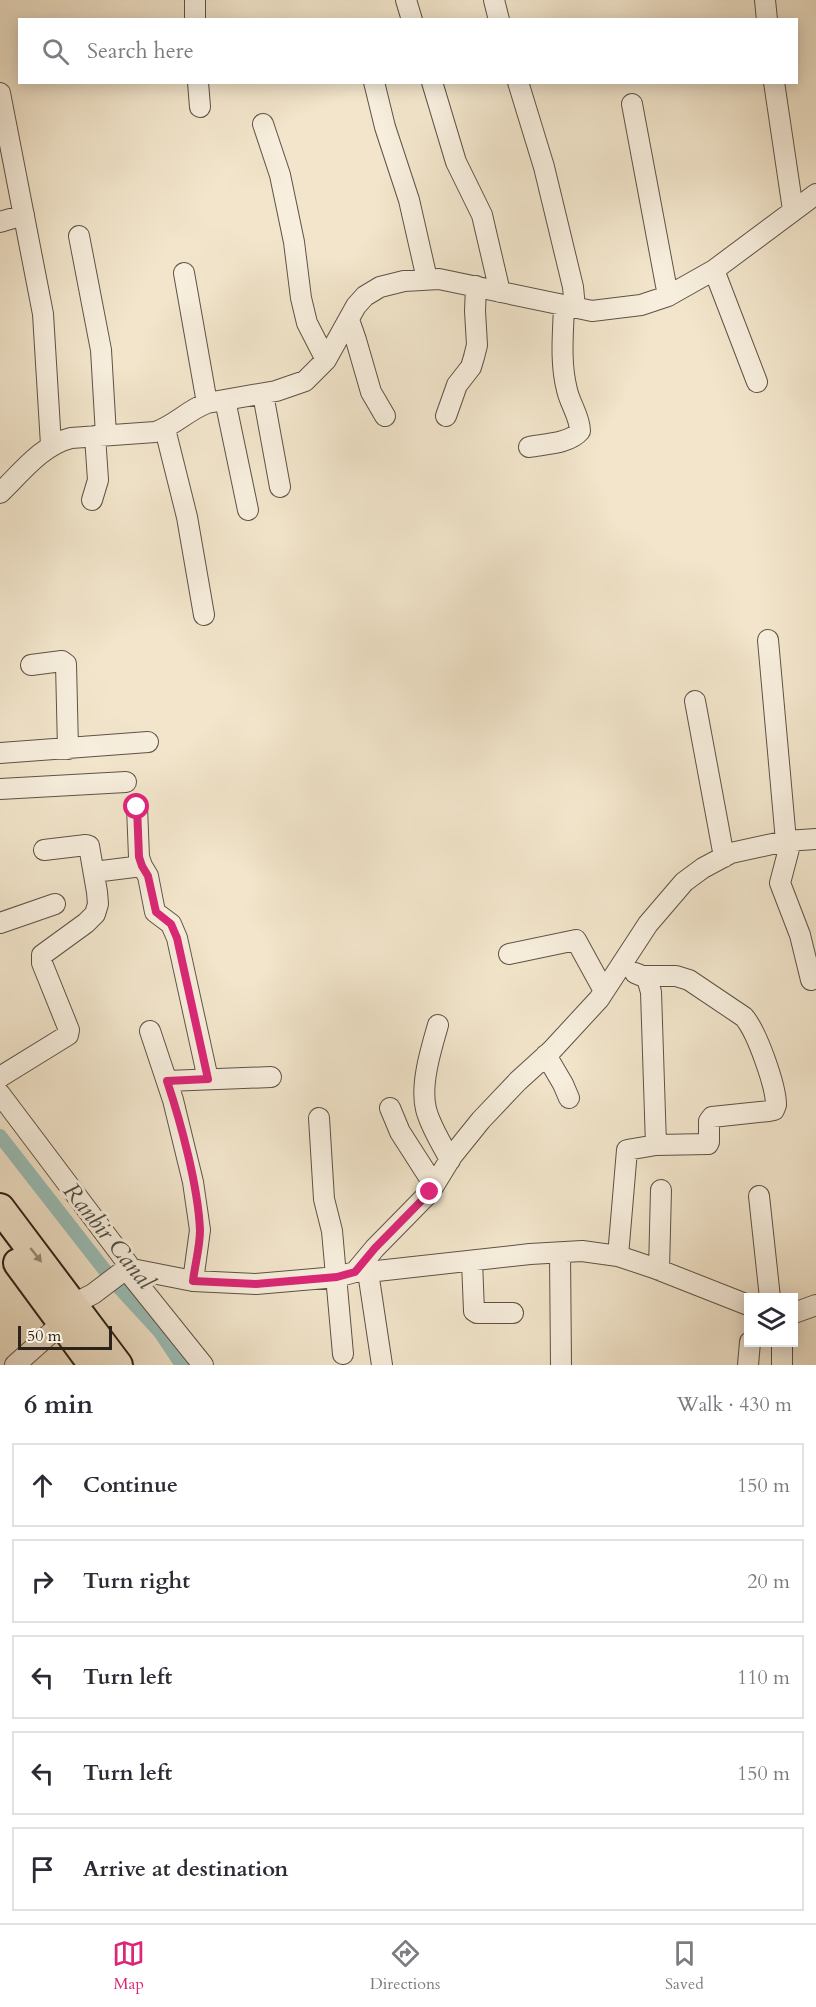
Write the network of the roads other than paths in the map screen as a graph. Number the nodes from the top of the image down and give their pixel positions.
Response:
1 (195, 0) edge
2 (406, 0) edge
3 (494, 0) edge
4 (765, 0) edge
5 (195, 18) edge
6 (411, 18) edge
7 (498, 18) edge
8 (767, 18) edge
9 (198, 84) edge
10 (374, 84) edge
11 (433, 84) edge
12 (519, 84) edge
13 (774, 84) edge
14 (0, 93) edge
15 (632, 104) dead end
16 (200, 107) dead end
17 (263, 124) dead end
18 (816, 194) edge
19 (793, 210) junction
20 (24, 215) junction
21 (0, 222) edge
22 (79, 236) dead end
23 (714, 270) junction
24 (184, 273) dead end
25 (427, 279) junction
26 (476, 286) junction
27 (500, 292) junction
28 (668, 296) junction
29 (569, 307) junction
30 (349, 320) junction
31 (326, 360) junction
32 (757, 382) dead end
33 (263, 394) junction
34 (216, 402) junction
35 (385, 416) dead end
36 (446, 416) dead end
37 (165, 429) junction
38 (101, 436) junction
39 (51, 445) junction
40 (529, 447) dead end
41 (280, 486) dead end
42 (0, 493) edge
43 (92, 500) dead end
44 (248, 510) dead end
45 (204, 615) dead end
46 (768, 640) dead end
47 (31, 665) dead end
48 (695, 701) dead end
49 (148, 742) dead end
50 (68, 749) junction
51 (0, 753) edge
52 (126, 782) dead end
53 (0, 789) edge
54 (137, 807) dead end
55 (816, 839) edge
56 (788, 841) junction
57 (44, 849) dead end
58 (724, 857) junction
59 (142, 866) junction
60 (94, 872) junction
61 (55, 904) dead end
62 (0, 923) edge
63 (509, 954) dead end
64 (620, 968) junction
65 (644, 976) junction
66 (811, 980) dead end
67 (604, 991) junction
68 (438, 1025) dead end
69 (150, 1031) dead end
70 (546, 1055) junction
71 (0, 1077) edge
72 (271, 1077) dead end
73 (208, 1079) junction
74 (167, 1081) junction
75 (0, 1094) edge
76 (569, 1098) dead end
77 (390, 1108) dead end
78 (319, 1118) dead end
79 (656, 1144) junction
80 (450, 1160) junction
81 (434, 1185) junction
82 (661, 1190) dead end
83 (759, 1196) dead end
84 (0, 1208) edge
85 (0, 1239) edge
86 (560, 1253) junction
87 (618, 1256) junction
88 (472, 1261) junction
89 (125, 1270) junction
90 (659, 1270) junction
91 (353, 1274) junction
92 (193, 1281) junction
93 (769, 1293) edge
94 (744, 1303) edge
95 (816, 1305) edge
96 (76, 1307) junction
97 (513, 1312) dead end
98 (798, 1312) edge
99 (750, 1347) edge
100 (782, 1347) edge
101 (343, 1354) dead end
102 (15, 1365) edge
103 (93, 1365) edge
104 (118, 1365) edge
105 (203, 1365) edge
106 (382, 1365) edge
107 (561, 1365) edge
108 (748, 1365) edge
109 (782, 1365) edge

1 - 5 street
2 - 6 street
3 - 7 street
4 - 8 street
9 - 16 street
10 - 25 street
11 - 27 street
12 - 29 street
13 - 19 street
14 - 20 street
15 - 28 street
17 - 31 street
18 - 19 street
19 - 23 street
20 - 21 street
20 - 39 street
22 - 38 street
23 - 28 street
23 - 32 street
24 - 34 street
25 - 26 street
25 - 30 street
26 - 27 street
26 - 36 street
27 - 29 street
28 - 29 street
29 - 40 street
30 - 31 street
30 - 35 street
31 - 33 street
33 - 34 street
33 - 41 street
34 - 37 street
34 - 44 street
37 - 38 street
37 - 45 street
38 - 39 street
38 - 43 street
39 - 42 street
46 - 56 street
47 - 50 street
48 - 58 street
49 - 50 street
50 - 51 street
52 - 53 street
54 - 59 street
55 - 56 street
56 - 58 street
56 - 66 street
57 - 60 street
58 - 64 street
59 - 60 street
59 - 73 street
60 - 71 street
61 - 62 street
63 - 67 street
64 - 65 street
64 - 67 street
65 - 79 street
65 - 79 street
67 - 70 street
68 - 80 street
69 - 74 street
70 - 76 street
70 - 80 street
72 - 73 street
73 - 74 street
74 - 92 street
75 - 89 street
77 - 81 street
78 - 91 street
79 - 87 street
80 - 81 street
81 - 91 street
82 - 90 street
83 - 93 street
84 -> 96 highway
85 - 96 highway
86 - 87 street
86 - 88 street
86 - 107 street
87 - 90 street
88 - 91 street
88 - 97 street
89 - 92 street
89 - 96 street
89 - 105 street
90 - 94 street
91 - 92 street
91 - 101 street
91 - 106 street
95 - 98 street
96 - 102 street
96 - 103 highway
96 - 104 highway
99 - 108 street
100 - 109 street

